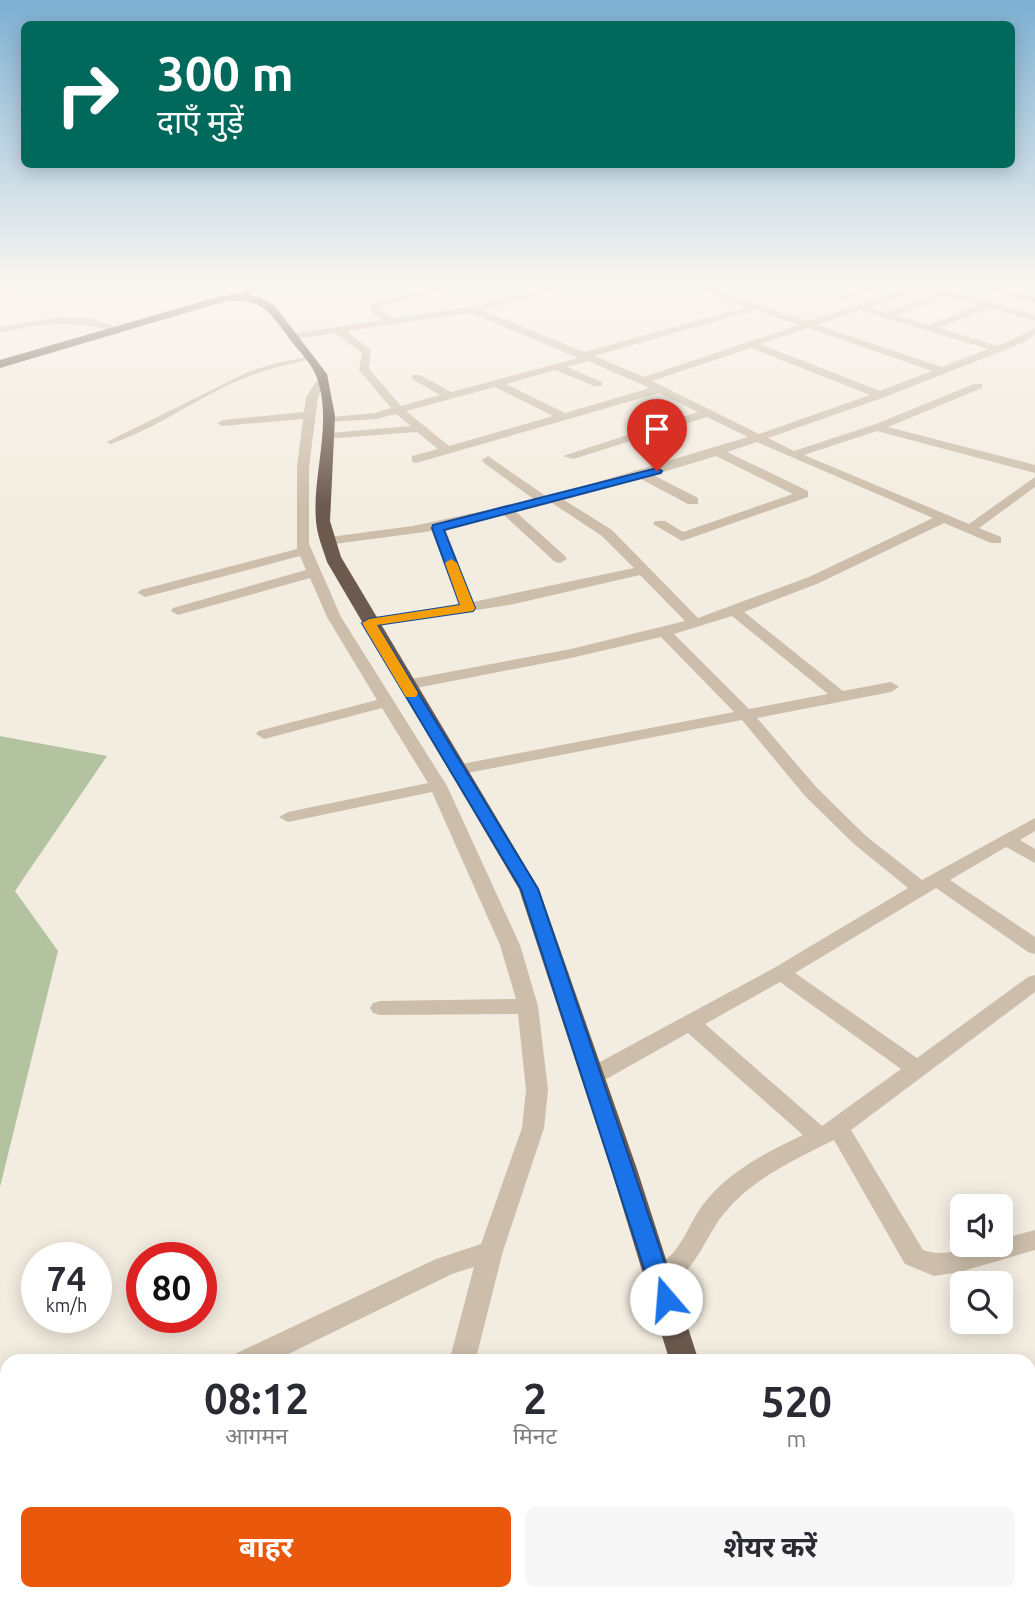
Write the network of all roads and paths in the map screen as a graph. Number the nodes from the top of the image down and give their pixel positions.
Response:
1 (26, 357) edge
2 (366, 357) edge
3 (585, 357) joint
4 (717, 357) edge
5 (783, 357) edge
6 (900, 357) edge
7 (978, 357) edge
8 (310, 358) joint
9 (0, 364) edge
10 (557, 367) junction
11 (942, 371) junction
12 (416, 377) dead end
13 (323, 379) junction
14 (643, 381) junction
15 (496, 383) junction
16 (598, 384) dead end
17 (978, 386) dead end
18 (660, 389) junction
19 (881, 395) junction
20 (450, 396) junction
21 (398, 411) junction
22 (707, 413) junction
23 (311, 415) junction
24 (564, 417) junction
25 (223, 423) dead end
26 (876, 427) junction
27 (419, 428) junction
28 (330, 429) junction
29 (756, 437) junction
30 (110, 442) dead end
31 (448, 451) junction
32 (716, 451) junction
33 (793, 455) junction
34 (569, 456) dead end
35 (415, 459) dead end
36 (488, 460) dead end
37 (1035, 469) edge
38 (643, 475) junction
39 (1035, 481) edge
40 (549, 500) junction
41 (693, 501) dead end
42 (507, 511) junction
43 (943, 518) junction
44 (660, 524) dead end
45 (438, 528) junction
46 (970, 529) junction
47 (996, 540) dead end
48 (327, 541) junction
49 (305, 551) junction
50 (560, 559) dead end
51 (645, 570) junction
52 (313, 573) junction
53 (145, 593) dead end
54 (468, 608) junction
55 (178, 611) dead end
56 (734, 611) junction
57 (369, 623) junction
58 (695, 623) junction
59 (664, 632) junction
60 (406, 685) junction
61 (891, 687) dead end
62 (838, 695) junction
63 (388, 702) junction
64 (746, 715) junction
65 (264, 734) dead end
66 (457, 770) junction
67 (438, 786) junction
68 (288, 817) dead end
69 (1035, 823) edge
70 (1006, 839) junction
71 (1035, 857) edge
72 (929, 884) junction
73 (1035, 947) edge
74 (781, 973) junction
75 (1035, 983) edge
76 (528, 1006) junction
77 (380, 1008) dead end
78 (690, 1023) junction
79 (918, 1070) junction
80 (593, 1076) junction
81 (829, 1133) junction
82 (1035, 1240) edge
83 (491, 1251) junction
84 (659, 1279) junction
85 (261, 1354) edge
86 (465, 1354) edge
87 (682, 1354) edge

1 - 9 highway
2 - 21 street
3 - 10 street
3 - 14 street
4 - 14 street
5 - 19 street
6 - 11 street
7 - 11 street
8 - 13 highway
8 - 30 lane
10 - 15 street
10 - 16 street
11 - 19 street
12 - 20 street
13 - 23 street
13 - 28 highway
14 - 18 street
15 - 20 street
15 - 24 street
17 - 26 street
18 - 22 street
18 - 24 street
19 - 29 street
20 - 21 street
21 - 27 street
21 - 28 street
22 - 29 street
22 - 34 street
23 - 25 street
23 - 49 street
24 - 31 street
26 - 33 street
26 - 37 street
27 - 28 street
27 - 31 street
28 - 48 highway
29 - 32 street
29 - 33 street
31 - 35 street
32 - 38 street
32 - 44 street
33 - 43 street
36 - 40 street
38 - 40 street
38 - 41 street
39 - 46 street
40 - 42 street
40 - 51 street
42 - 45 street
42 - 50 street
43 - 46 street
43 - 56 street
45 - 48 street
45 - 54 street
46 - 47 street
48 - 57 highway
49 - 52 street
49 - 53 street
51 - 54 street
51 - 58 street
52 - 55 street
52 - 63 street
54 - 57 street
56 - 58 street
56 - 62 street
57 - 60 highway
58 - 59 street
59 - 60 street
59 - 64 street
60 - 66 highway
61 - 62 street
62 - 64 street
63 - 65 street
63 - 67 street
64 - 66 street
64 - 72 street
66 - 80 highway
67 - 68 street
67 - 76 street
69 - 70 street
70 - 71 street
70 - 72 street
72 - 73 street
72 - 74 street
74 - 78 street
74 - 79 street
75 - 79 street
76 - 77 street
76 - 83 street
78 - 80 street
78 - 81 street
79 - 81 street
80 - 84 highway
81 - 82 street
81 - 84 street
83 - 85 street
83 - 86 street
84 - 87 highway

